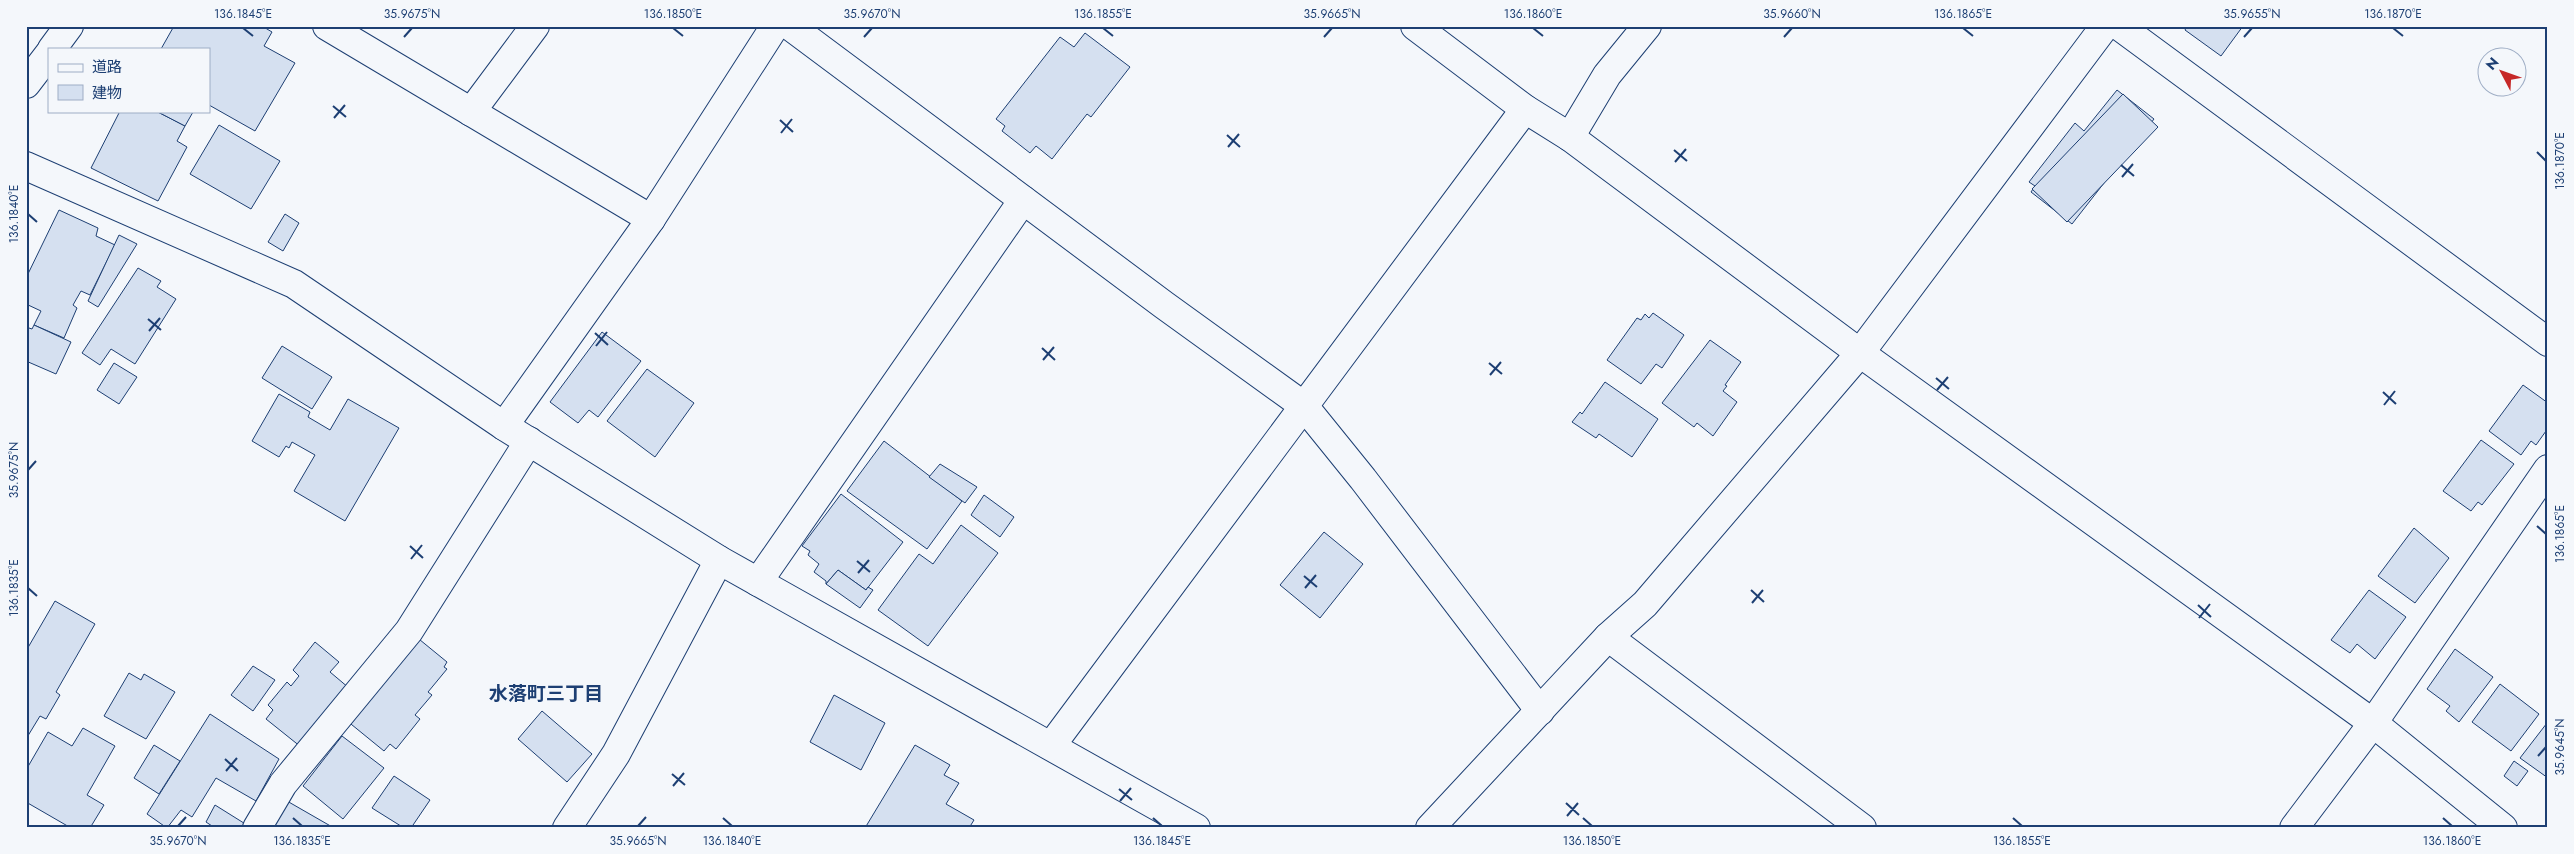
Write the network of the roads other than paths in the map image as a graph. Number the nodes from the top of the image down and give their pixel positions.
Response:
1 (69, 26) edge
2 (327, 26) edge
3 (535, 26) edge
4 (775, 26) edge
5 (790, 26) edge
6 (1415, 26) edge
7 (1647, 26) edge
8 (2105, 26) edge
9 (2119, 26) edge
10 (53, 48) edge
11 (48, 55) edge
12 (26, 84) edge
13 (1525, 109) junction
14 (471, 112) junction
15 (1570, 137) junction
16 (26, 166) edge
17 (1022, 200) junction
18 (651, 219) junction
19 (2548, 342) edge
20 (1860, 353) junction
21 (1304, 406) junction
22 (504, 426) junction
23 (530, 441) junction
24 (2548, 469) edge
25 (719, 560) junction
26 (758, 582) junction
27 (1608, 637) junction
28 (1540, 711) junction
29 (2372, 723) junction
30 (1051, 746) junction
31 (257, 828) edge
32 (566, 828) edge
33 (1196, 828) edge
34 (1430, 828) edge
35 (1862, 828) edge
36 (2294, 828) edge
37 (2503, 828) edge

1 - 10 street
2 - 14 street
3 - 14 street
4 - 18 street
5 - 17 street
6 - 13 street
7 - 15 street
8 - 20 street
9 - 19 street
11 - 12 street
13 - 15 street
13 - 21 street
14 - 18 street
15 - 20 street
16 - 22 street
17 - 21 street
17 - 26 street
18 - 22 street
20 - 27 street
20 - 29 street
21 - 28 street
21 - 30 street
22 - 23 street
23 - 25 street
23 - 31 street
24 - 29 street
25 - 26 street
25 - 32 street
26 - 30 street
27 - 28 street
27 - 35 street
28 - 34 street
29 - 36 street
29 - 37 street
30 - 33 street

